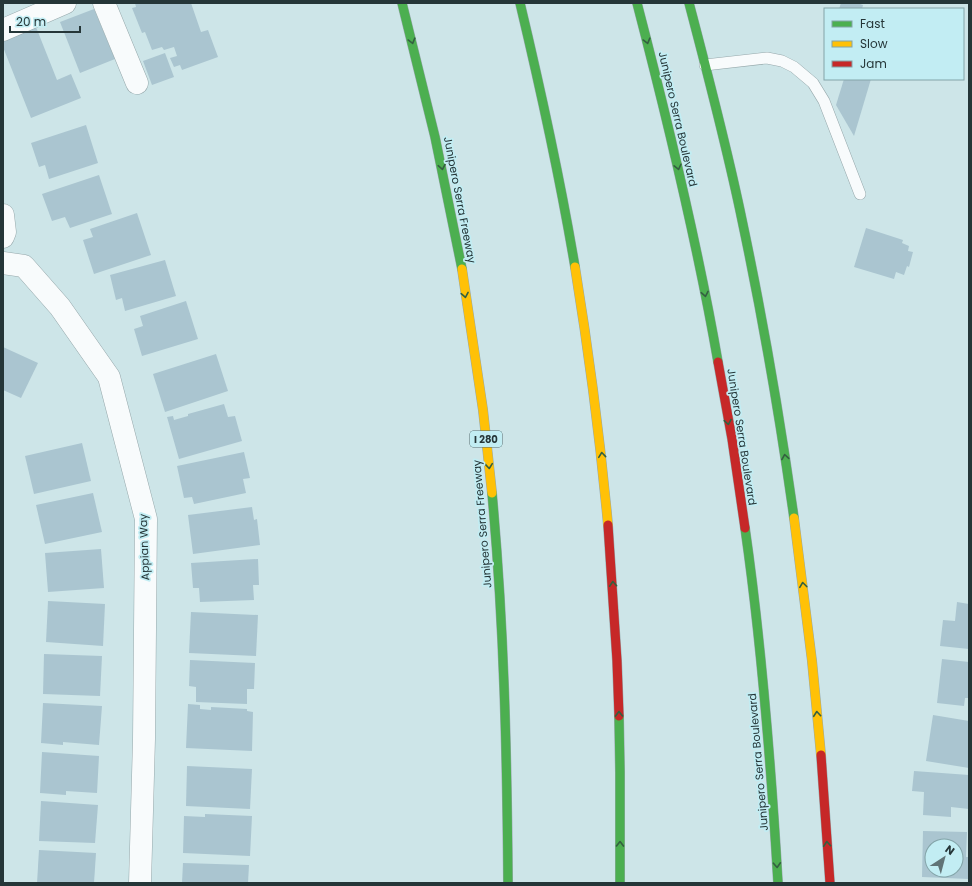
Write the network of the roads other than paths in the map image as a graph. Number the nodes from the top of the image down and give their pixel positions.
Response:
1 (65, 3) edge
2 (104, 3) edge
3 (402, 3) edge
4 (520, 3) edge
5 (637, 3) edge
6 (689, 3) edge
7 (3, 30) edge
8 (705, 65) junction
9 (137, 83) dead end
10 (860, 194) dead end
11 (3, 215) edge
12 (3, 237) edge
13 (3, 263) edge
14 (140, 883) edge
15 (508, 883) edge
16 (620, 883) edge
17 (778, 883) edge
18 (830, 883) edge

1 - 7 street
2 - 9 street
3 -> 15 main road, Junipero Serra Freeway / I 280
16 -> 4 main road
5 -> 17 main road, Junipero Serra Boulevard
6 - 8 main road
8 - 10 lane
18 -> 8 main road
11 - 12 street
13 - 14 street, Appian Way

